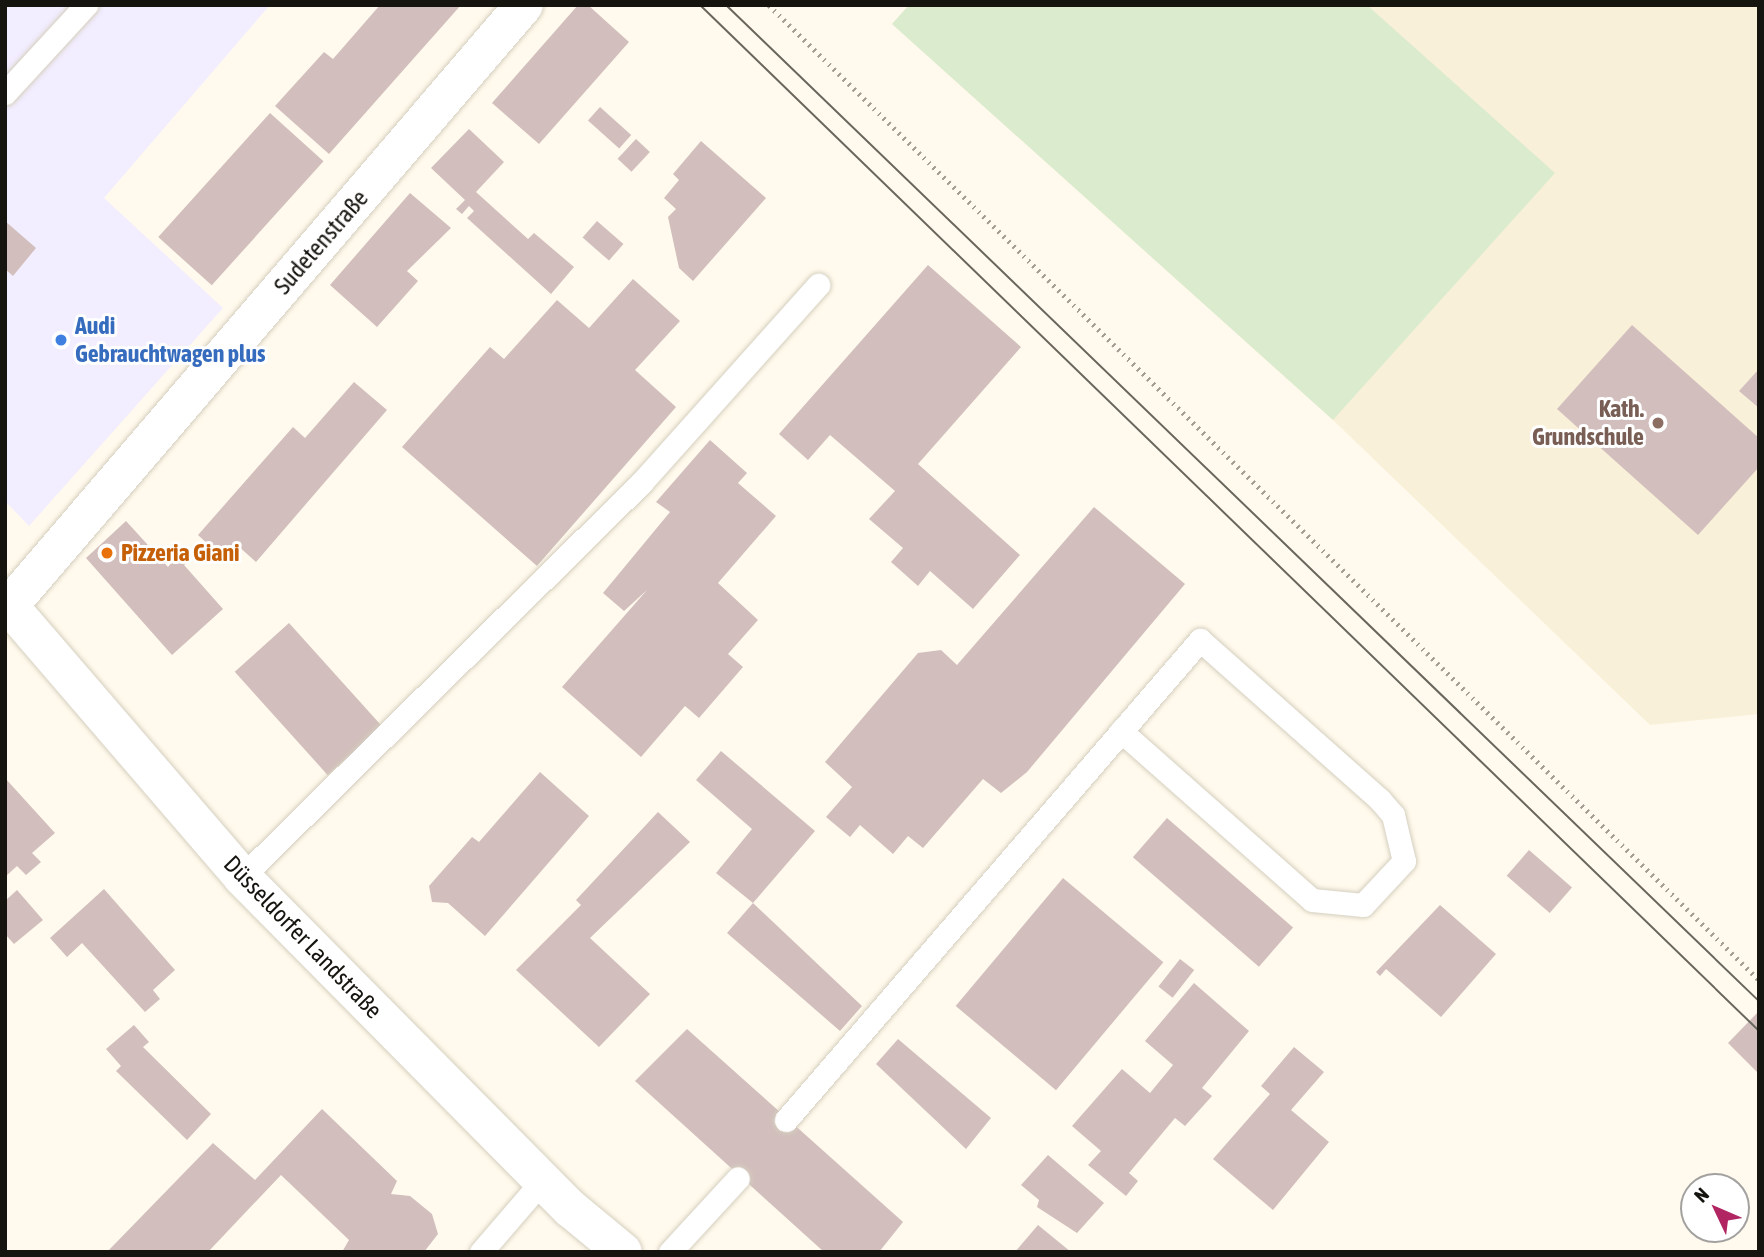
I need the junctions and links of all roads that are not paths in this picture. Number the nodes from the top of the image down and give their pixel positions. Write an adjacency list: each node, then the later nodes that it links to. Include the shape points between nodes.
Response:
1 (86, 5): 3 (lane)
2 (524, 5): 5 (main road, Sudetenstraße)
3 (5, 93)
4 (818, 285): 7 (lane, via 641,483)
5 (7, 604): 7 (main road, Düsseldorfer Landstraße)
6 (1121, 731): 6 (lane, via 1312,900 1363,905 1404,861 1393,815 1380,800 1200,640); 8 (lane)
7 (242, 877): 10 (main road, Düsseldorfer Landstraße)
8 (786, 1121)
9 (738, 1178): 13 (lane)
10 (542, 1180): 11 (lane); 12 (main road, Düsseldorfer Landstraße)
11 (481, 1252)
12 (623, 1252)
13 (670, 1252)

